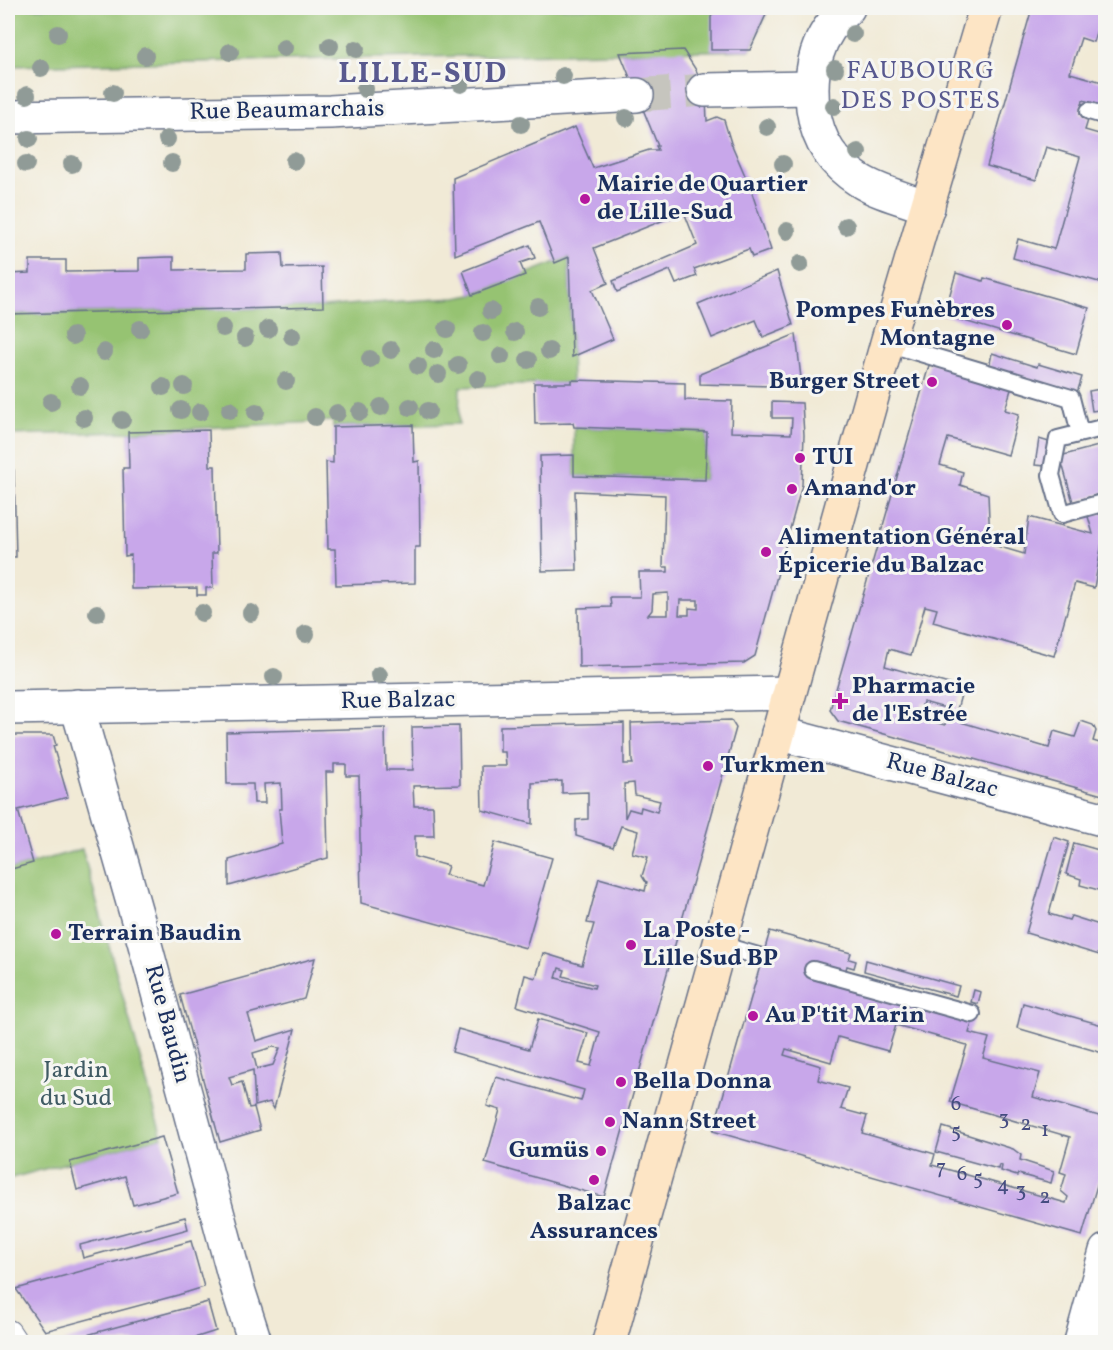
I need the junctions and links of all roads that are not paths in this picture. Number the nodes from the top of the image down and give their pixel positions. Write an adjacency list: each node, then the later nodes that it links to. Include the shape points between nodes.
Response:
1 (848, 8): 3 (street, via 829,28 820,45)
2 (986, 8): 9 (main road)
3 (811, 88): 4 (street); 9 (street, via 819,134 828,151 859,180)
4 (704, 90)
5 (637, 95): 8 (street, Rue Beaumarchais, via 330,112)
6 (1089, 111): 7 (lane)
7 (1106, 116)
8 (8, 117)
9 (928, 207): 10 (main road)
10 (888, 343): 12 (lane, via 1071,398); 14 (main road)
11 (1106, 427): 12 (lane)
12 (1080, 433): 13 (lane, via 1058,439 1051,475 1062,514)
13 (1106, 502)
14 (789, 693): 15 (street, Rue Balzac); 17 (main road)
15 (77, 706): 16 (street, Rue Balzac); 26 (street, Rue Baudin)
16 (8, 708)
17 (778, 733): 18 (street, Rue Balzac); 19 (main road)
18 (1106, 820)
19 (720, 945): 20 (lane); 27 (main road)
20 (762, 957)
21 (813, 970): 22 (lane)
22 (972, 1014)
23 (1106, 1251): 28 (street)
24 (8, 1333): 25 (street)
25 (14, 1342)
26 (255, 1342)
27 (609, 1342)
28 (1081, 1342)

